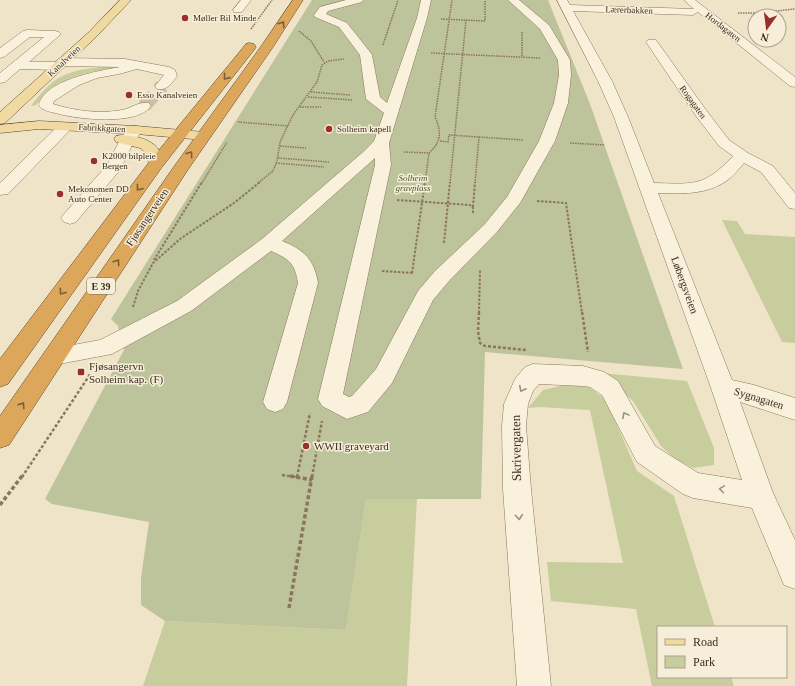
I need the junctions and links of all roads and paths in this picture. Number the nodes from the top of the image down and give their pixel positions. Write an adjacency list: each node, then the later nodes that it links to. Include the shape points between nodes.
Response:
1 (126, 0): 28 (main road, Kanalveien)
2 (246, 0): 13 (street)
3 (298, 0): 52 (highway, Fjøsangerveien / E 39, one-way to 3)
4 (358, 0): 25 (street, via 324,9 319,14 343,24)
5 (398, 0): 25 (path, via 380,53)
6 (426, 0): 21 (street)
7 (452, 0): 16 (path)
8 (485, 0): 17 (path, via 485,21)
9 (513, 0): 26 (street, via 545,27)
10 (689, 0): 14 (street, Hordagaten)
11 (564, 4): 14 (street, Lærerbakken); 70 (street, Løbergsveien, via 622,117)
12 (795, 9): 14 (path, via 752,13)
13 (238, 10)
14 (698, 12): 32 (street, Hordagaten)
15 (438, 19): 16 (path)
16 (449, 20): 17 (path); 23 (path)
17 (466, 20): 24 (path)
18 (296, 29): 27 (path, via 308,35)
19 (255, 40): 49 (highway, Fjøsangerveien / E 39, one-way to 49)
20 (652, 42): 64 (street, Rogagaten, via 724,143)
21 (410, 53): 23 (path); 41 (street)
22 (0, 54): 29 (street, via 27,33 55,34)
23 (444, 54): 24 (path); 55 (path, via 435,117 440,126)
24 (462, 54): 26 (path); 51 (path)
25 (366, 56): 27 (path); 41 (street, via 373,98)
26 (564, 60): 72 (street, via 566,75 561,103 547,142)
27 (324, 62): 34 (path)
28 (60, 64): 29 (street); 30 (street); 43 (main road, Kanalveien)
29 (18, 65): 31 (street)
30 (135, 65): 33 (street, via 170,73 171,76); 38 (street, via 92,75 70,84 47,100 46,106 70,114 105,115 139,110)
31 (0, 79)
32 (795, 84)
33 (162, 86)
34 (311, 92): 35 (path); 36 (path)
35 (345, 94)
36 (307, 97): 37 (path); 39 (path)
37 (328, 98)
38 (144, 106)
39 (299, 107): 40 (path); 46 (path)
40 (321, 107)
41 (392, 113): 57 (street)
42 (243, 116): 45 (path)
43 (0, 120)
44 (234, 122): 45 (path)
45 (239, 122): 46 (path)
46 (288, 126): 60 (path)
47 (0, 130): 48 (main road, Fabrikkgaten, via 21,135)
48 (61, 131): 50 (main road, Fabrikkgaten); 71 (street)
49 (180, 134): 50 (main road, Fabrikkgaten); 52 (main road, Fabrikkgaten); 68 (highway, Fjøsangerveien / E 39)
50 (132, 135): 68 (main road, Fabrikkgaten, via 148,145 156,155); 78 (street, via 114,168)
51 (454, 135): 53 (path); 55 (path, via 449,135 448,142); 75 (path)
52 (204, 136): 87 (highway, Fjøsangerveien / E 39, one-way to 52)
53 (479, 137): 54 (path); 77 (path)
54 (528, 140)
55 (440, 141): 63 (path)
56 (227, 142): 82 (path)
57 (381, 143): 80 (street); 91 (street, via 383,166)
58 (566, 143): 59 (path)
59 (605, 145)
60 (280, 146): 61 (path); 65 (path)
61 (306, 148)
62 (404, 152): 63 (path)
63 (429, 153): 74 (path)
64 (742, 156): 70 (street, via 711,184); 76 (street, Rogagaten, via 767,169)
65 (278, 158): 66 (path); 67 (path)
66 (309, 160)
67 (276, 163): 69 (path); 82 (path, via 273,171 254,187 180,239)
68 (156, 164): 88 (highway, Fjøsangerveien / E 39, one-way to 88)
69 (321, 166)
70 (649, 188): 90 (street, Løbergsveien)
71 (0, 190)
72 (514, 199): 79 (street); 89 (path, via 566,203 588,356)
73 (394, 200): 74 (path)
74 (423, 202): 75 (path); 84 (path, via 412,273)
75 (449, 203): 77 (path); 83 (path, via 442,259)
76 (795, 204)
77 (473, 208): 79 (path, via 474,226)
78 (70, 218)
79 (490, 229): 81 (street)
80 (269, 243): 87 (street, via 184,306 104,348); 92 (street, via 301,259 307,271 308,283)
81 (476, 244): 83 (street); 86 (path, via 481,257 478,332 480,343 485,346)
82 (153, 263): 85 (path)
83 (452, 266): 91 (street, via 425,296 384,376 360,405 347,408)
84 (386, 271)
85 (138, 291)
86 (529, 350)
87 (54, 356): 95 (highway, Fjøsangerveien / E 39, one-way to 87)
88 (0, 377)
89 (596, 379): 99 (street, Skrivergaten, one-way to 89, via 693,485 646,454 610,388); 102 (street, Skrivergaten, one-way to 102, via 534,374 523,386 516,404 514,426 517,489)
90 (723, 388): 93 (street, Sygnagaten); 99 (street, Løbergsveien)
91 (330, 399): 98 (path, via 322,419)
92 (275, 402)
93 (795, 409)
94 (310, 413): 97 (path)
95 (0, 437)
96 (282, 475): 97 (path)
97 (297, 478): 98 (path)
98 (312, 480): 101 (path)
99 (761, 496): 100 (street, Løbergsveien)
100 (795, 574)
101 (289, 608)
102 (534, 686)

